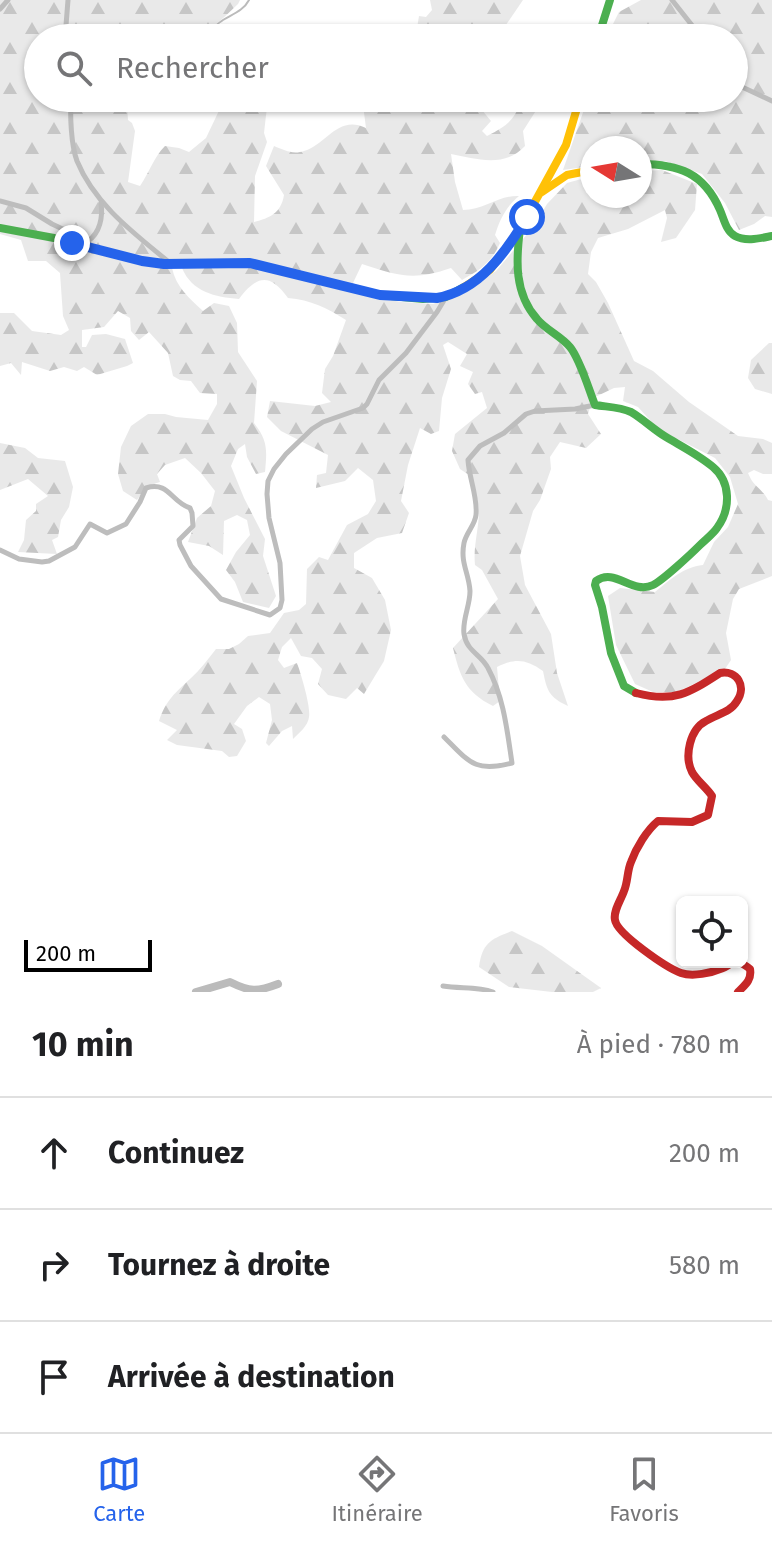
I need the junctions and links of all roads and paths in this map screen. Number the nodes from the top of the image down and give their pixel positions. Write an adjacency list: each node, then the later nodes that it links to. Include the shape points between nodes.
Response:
1 (8, 0): 5 (street)
2 (68, 0): 6 (street)
3 (610, 0): 7 (street)
4 (672, 0): 8 (street)
5 (0, 9)
6 (66, 24)
7 (602, 24)
8 (691, 24)
9 (748, 90): 10 (street)
10 (772, 101)
11 (72, 112): 17 (street, via 76,159)
12 (576, 112): 15 (street, via 566,145)
13 (652, 165): 20 (street, via 703,181 737,237)
14 (580, 172): 15 (street)
15 (540, 193): 19 (street)
16 (0, 201): 21 (street, via 26,208)
17 (100, 201): 21 (street, via 99,229); 22 (street)
18 (0, 228): 21 (street)
19 (520, 229): 23 (street, via 490,270); 24 (street, via 517,270 529,308 572,349)
20 (772, 236)
21 (89, 244): 22 (street)
22 (171, 264): 23 (street, via 250,263 380,295)
23 (446, 297): 25 (street, via 406,353 379,380 367,404 312,429 274,469 267,494 282,600 270,615 224,601 196,572 179,540 193,526 190,508 156,485 146,488 123,527 107,533 90,524 75,547 53,560 19,559)
24 (595, 405): 26 (street, via 532,411 468,460 476,514 462,557 470,588 464,633 471,652 485,663 505,711 512,763 476,766); 29 (street, via 633,413 715,468 727,487 728,506 721,522 654,585 636,587 603,576 595,585 624,686 665,698 688,693 726,671 741,683 742,694 732,707 699,724 693,736 689,768 712,796 708,815 652,826 631,862 614,919 637,946 681,973 700,974 737,962 747,966 750,978)
25 (0, 550)
26 (444, 737)
27 (443, 986): 28 (street)
28 (493, 992)
29 (738, 992)

